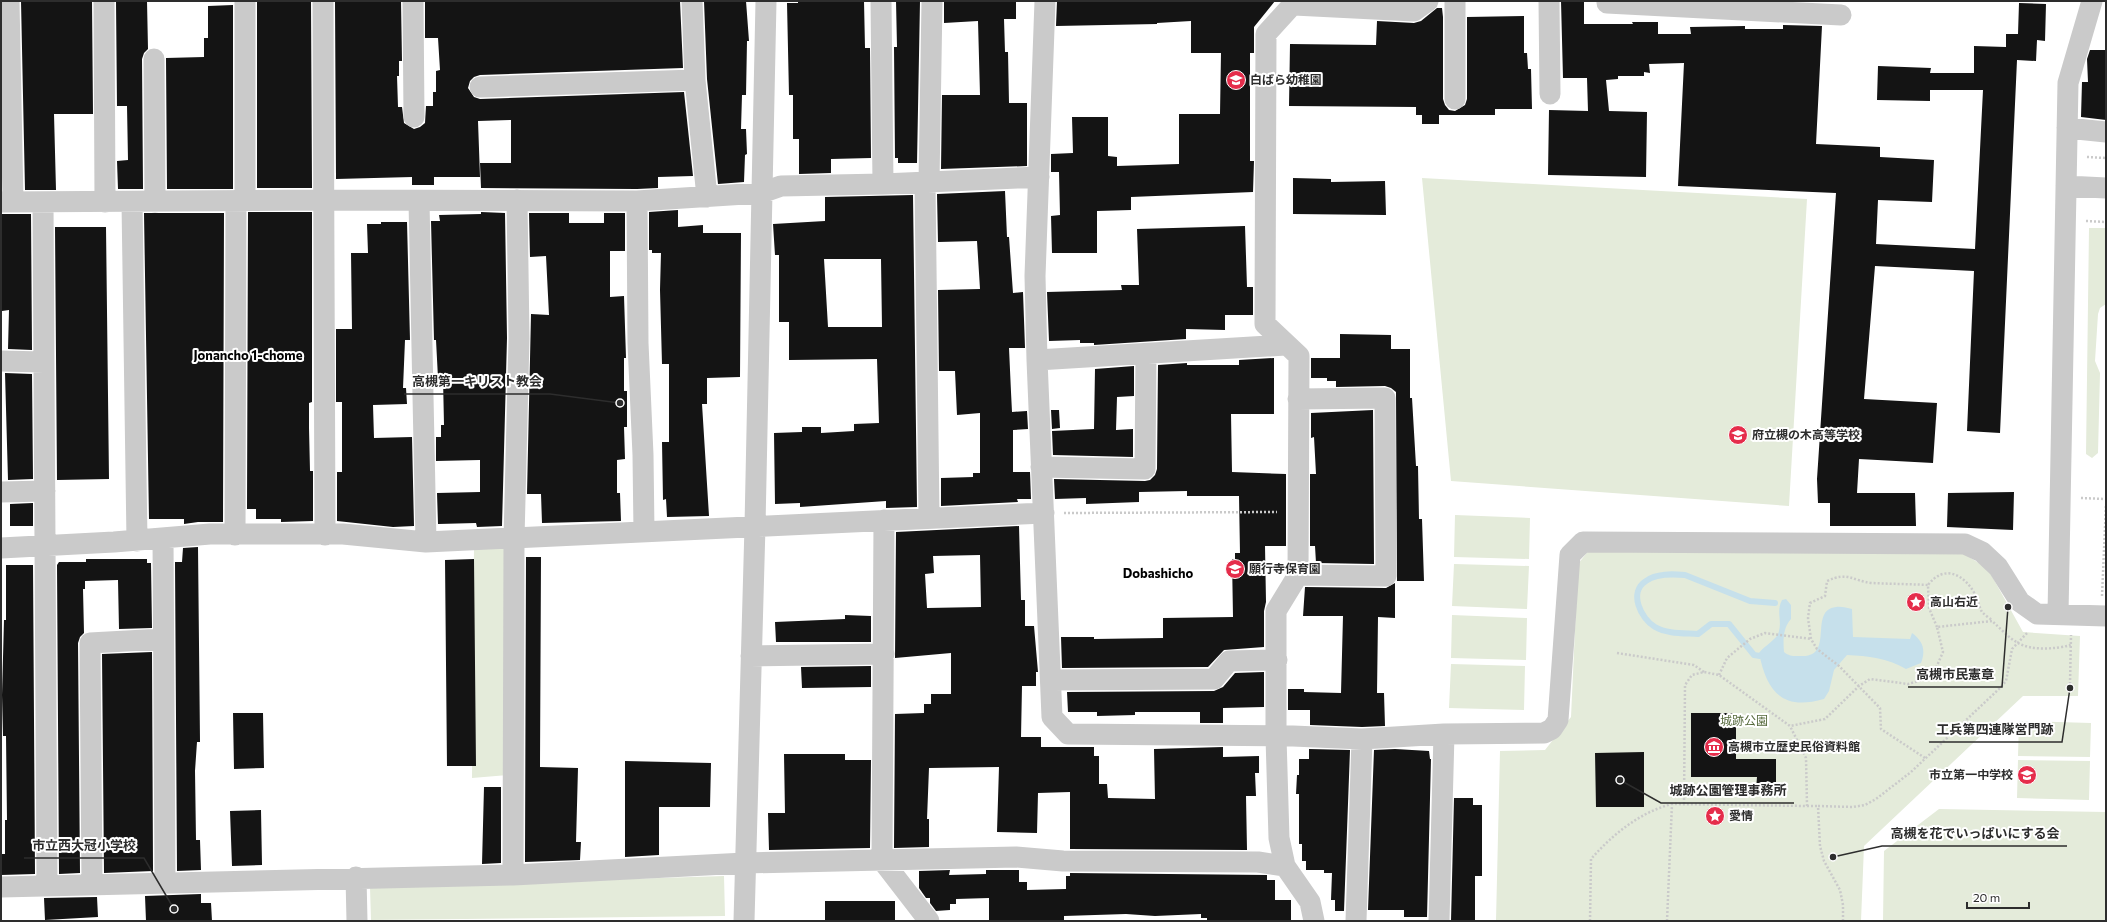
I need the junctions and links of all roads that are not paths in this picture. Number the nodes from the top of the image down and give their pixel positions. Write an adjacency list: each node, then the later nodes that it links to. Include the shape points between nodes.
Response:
1 (9, 1): 38 (street)
2 (104, 1): 40 (street)
3 (245, 1): 36 (street)
4 (323, 1): 33 (street)
5 (413, 1): 23 (street)
6 (692, 1): 19 (street)
7 (766, 1): 31 (street)
8 (881, 1): 28 (street)
9 (932, 1): 27 (street)
10 (1045, 1): 26 (street)
11 (1428, 1): 15 (street, via 1414,11)
12 (1455, 1): 22 (street)
13 (1549, 1): 21 (street)
14 (1607, 1): 17 (street)
15 (1295, 3): 43 (street, via 1266,34 1265,324)
16 (2096, 5): 24 (street, via 2068,83)
17 (1841, 15)
18 (154, 59): 42 (street)
19 (695, 80): 20 (street); 32 (street)
20 (480, 87)
21 (1550, 94)
22 (1455, 99)
23 (414, 117)
24 (2067, 128): 25 (street); 29 (street)
25 (2106, 132)
26 (1039, 177): 27 (street); 45 (street, via 1035,276)
27 (927, 182): 28 (street); 53 (street)
28 (883, 184): 31 (street, via 781,186)
29 (2066, 186): 30 (street); 67 (street)
30 (2106, 188)
31 (761, 193): 32 (street); 55 (street)
32 (707, 197): 37 (street)
33 (324, 200): 34 (street); 36 (street); 58 (street)
34 (419, 200): 35 (street); 62 (street)
35 (517, 200): 37 (street); 60 (street, via 519,338)
36 (241, 201): 42 (street); 57 (street)
37 (637, 201): 56 (street, via 638,343)
38 (7, 202): 39 (street)
39 (43, 202): 40 (street); 47 (street)
40 (105, 202): 41 (street)
41 (132, 202): 42 (street); 61 (street)
42 (155, 202)
43 (1286, 345): 44 (street); 48 (street, via 1299,356)
44 (1146, 354): 45 (street); 49 (street, via 1145,469)
45 (1037, 360): 49 (street)
46 (1, 361): 47 (street)
47 (44, 362): 50 (street)
48 (1298, 399): 65 (street); 65 (street, via 1385,398 1386,576)
49 (1041, 467): 52 (street)
50 (45, 491): 51 (street); 63 (street)
51 (1, 492)
52 (1044, 513): 53 (street); 72 (street)
53 (929, 518): 54 (street)
54 (884, 520): 55 (street); 69 (street)
55 (755, 526): 56 (street); 70 (street)
56 (644, 532): 60 (street)
57 (235, 535): 58 (street); 59 (street, via 210,534)
58 (324, 535): 62 (street, via 343,534)
59 (163, 538): 61 (street); 68 (street)
60 (514, 538): 62 (street); 79 (street)
61 (137, 541): 63 (street)
62 (426, 542)
63 (46, 545): 64 (street); 83 (street)
64 (1, 548)
65 (1298, 575): 71 (street, via 1276,611)
66 (2104, 606): 67 (street)
67 (2058, 614): 73 (street, via 2037,614 2020,602 1998,567 1982,552 1965,544 1583,542 1570,555 1558,720 1552,729 1544,733)
68 (163, 639): 81 (street); 82 (street, via 90,643)
69 (884, 654): 70 (street); 76 (street)
70 (751, 656): 77 (street)
71 (1277, 660): 72 (street, via 1228,661 1214,679); 74 (street)
72 (1051, 680): 74 (street, via 1052,717 1068,734)
73 (1444, 734): 75 (street); 90 (street)
74 (1276, 737): 75 (street); 78 (street, via 1280,838)
75 (1362, 739): 89 (street)
76 (882, 860): 77 (street); 78 (street, via 1016,857 1063,861 1258,862); 87 (street)
77 (745, 863): 79 (street); 86 (street)
78 (1286, 866): 88 (street, via 1310,902)
79 (513, 875): 80 (street)
80 (356, 877): 81 (street); 85 (street)
81 (165, 883): 82 (street)
82 (92, 885): 83 (street)
83 (47, 886): 84 (street)
84 (1, 887)
85 (357, 921)
86 (744, 921)
87 (929, 921)
88 (1314, 921)
89 (1356, 921)
90 (1439, 921)

